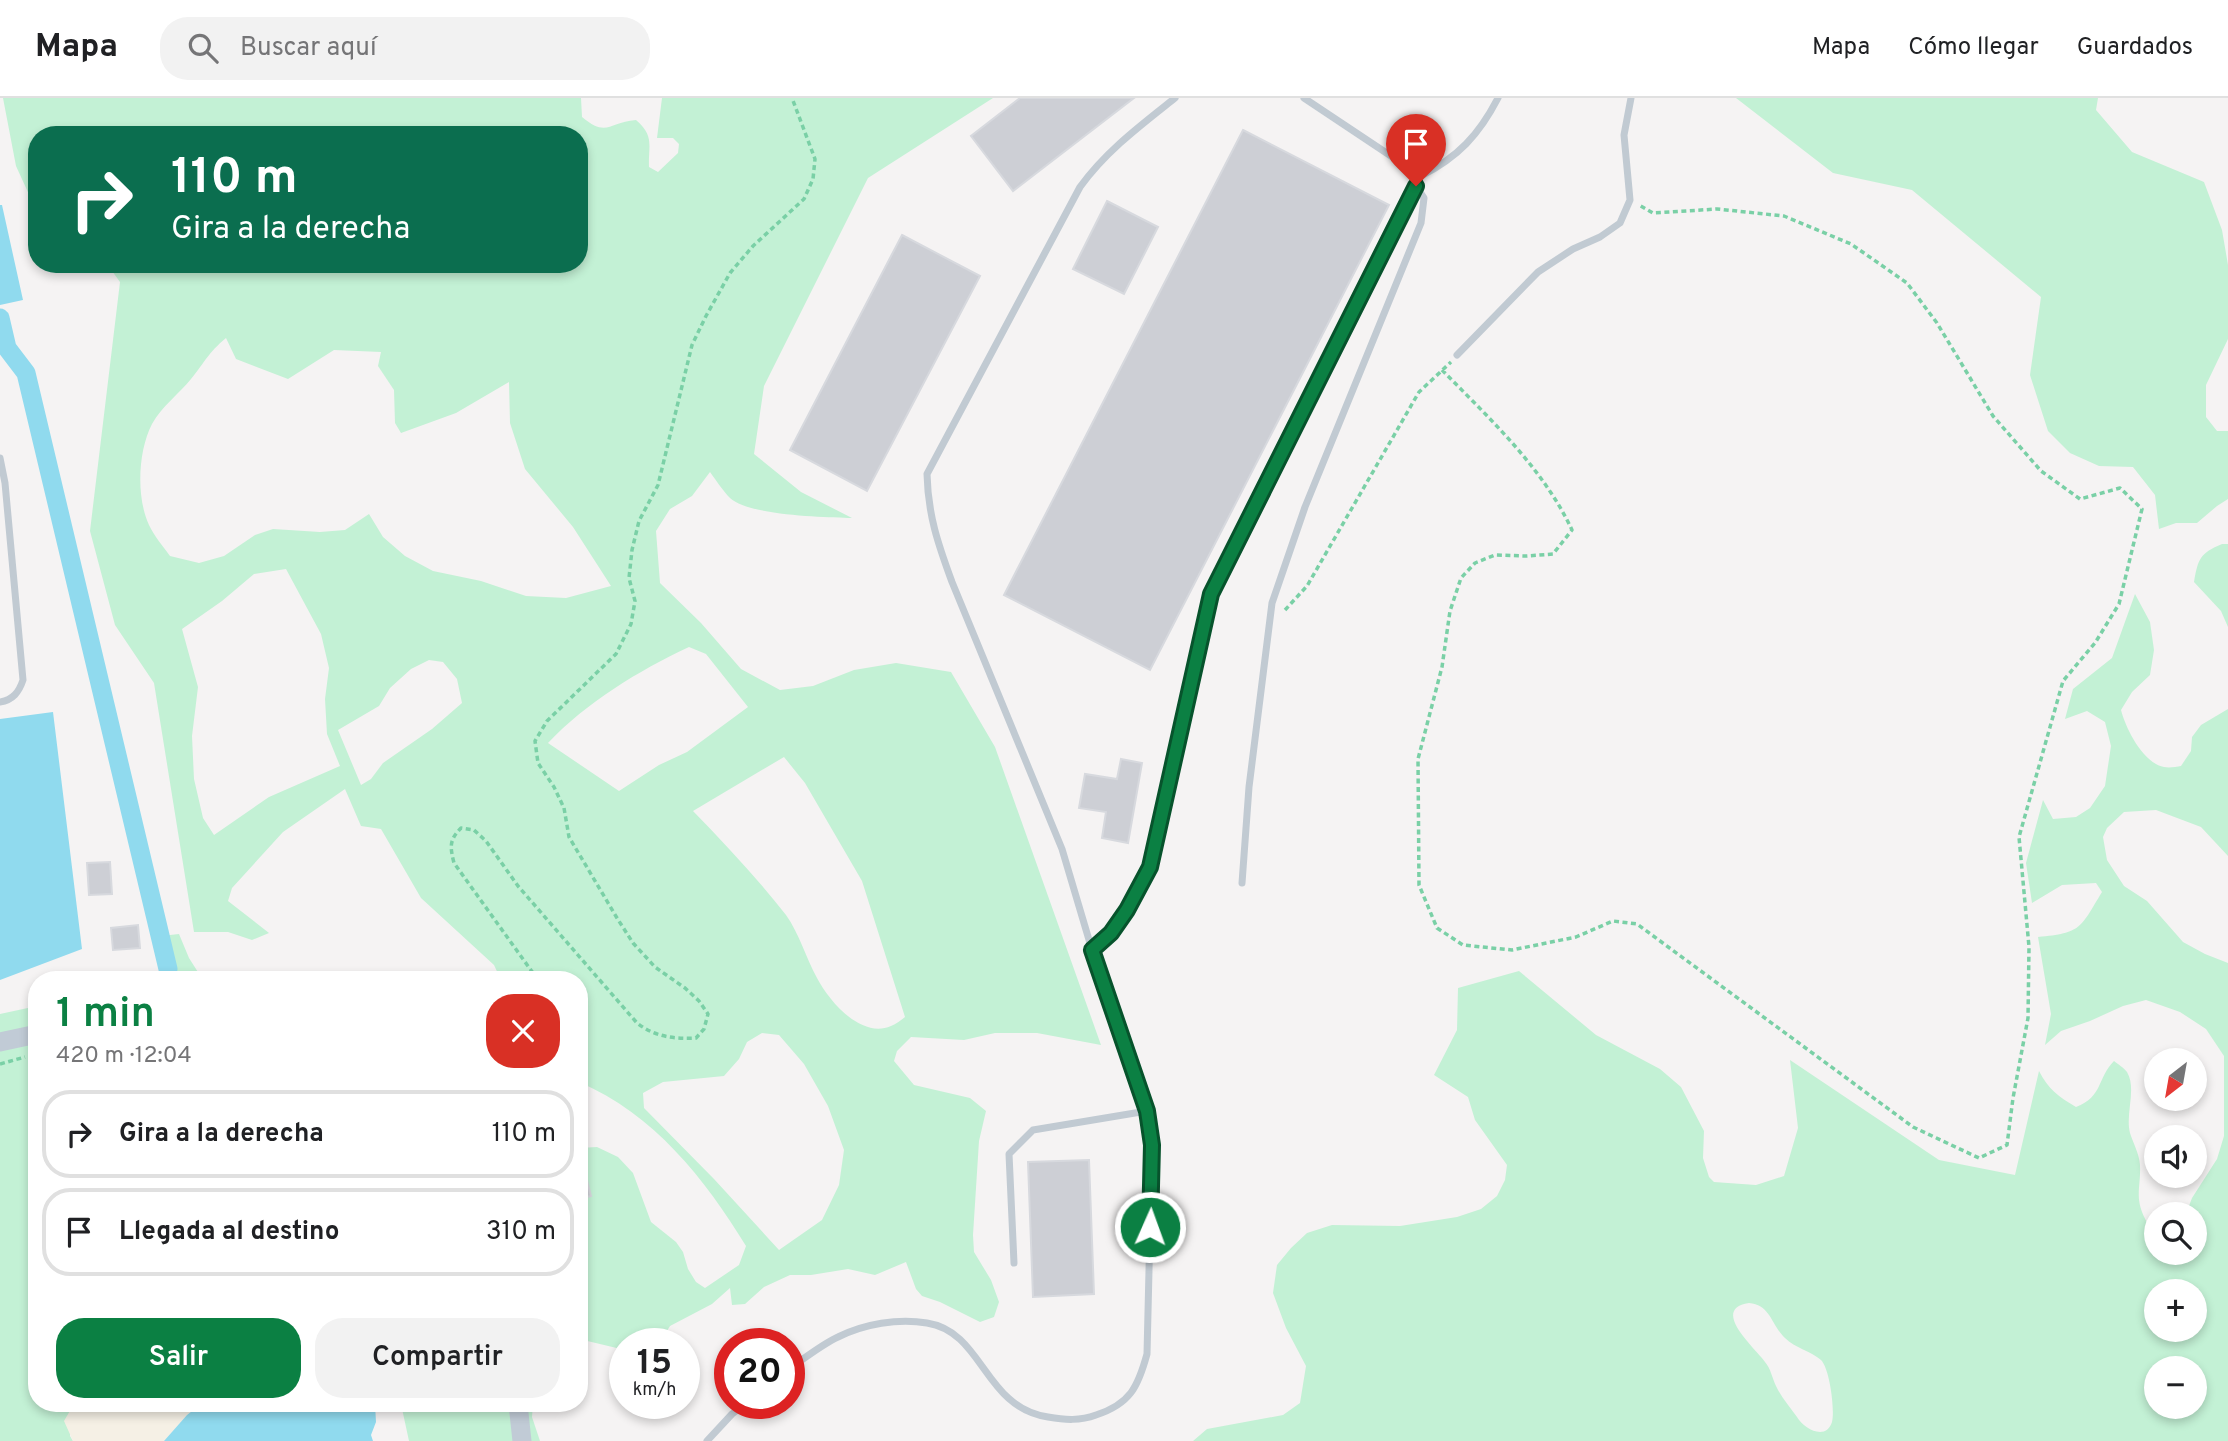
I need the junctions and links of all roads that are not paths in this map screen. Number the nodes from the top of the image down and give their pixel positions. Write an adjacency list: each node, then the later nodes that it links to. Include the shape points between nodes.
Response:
1 (1175, 98): 11 (lane, via 1123,140 1080,187 928,474 936,538 1062,849)
2 (1304, 98): 5 (lane)
3 (1498, 98): 5 (lane, via 1468,145)
4 (1631, 98): 7 (lane, via 1624,135 1630,200 1620,223 1538,272)
5 (1421, 176): 6 (lane)
6 (1416, 186): 10 (lane, via 1424,198 1421,223 1305,506 1272,603); 11 (lane, via 1211,594 1150,867 1111,933)
7 (1455, 358)
8 (0, 457): 9 (lane, via 23,680 19,692)
9 (0, 702)
10 (1242, 883)
11 (1092, 950): 14 (lane)
12 (28, 1036): 13 (street)
13 (0, 1042)
14 (1147, 1111): 15 (lane, via 1033,1130 1009,1154); 16 (lane, via 1152,1145 1147,1354 1129,1396 1110,1410 1085,1419 1035,1415 997,1389 974,1353 954,1335 929,1323 872,1325 838,1336)
15 (1014, 1263)
16 (805, 1358)
17 (519, 1412): 19 (street)
18 (727, 1419): 20 (lane)
19 (522, 1441)
20 (708, 1441)

